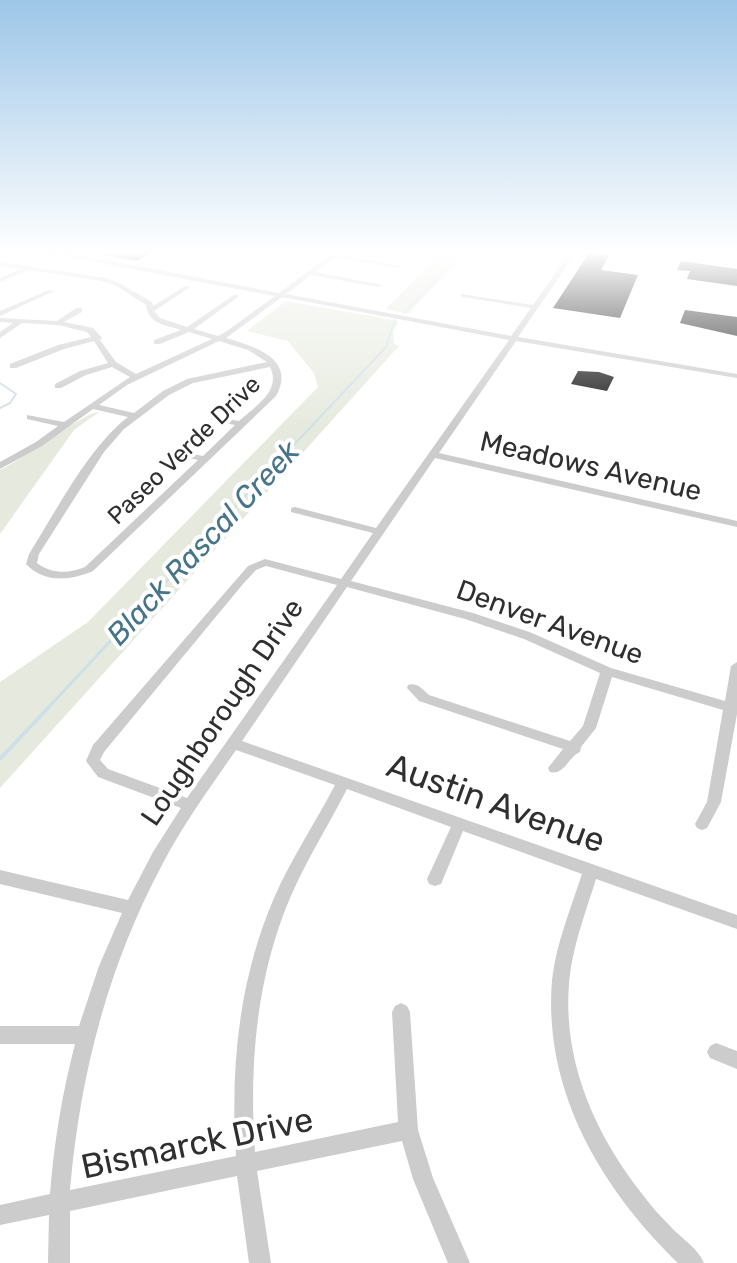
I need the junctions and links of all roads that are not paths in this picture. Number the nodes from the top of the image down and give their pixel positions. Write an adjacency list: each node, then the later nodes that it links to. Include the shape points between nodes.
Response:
1 (79, 310): 9 (street)
2 (151, 310): 10 (street, Paseo Verde Drive, via 157,320)
3 (216, 310): 10 (street)
4 (261, 310): 14 (street)
5 (368, 310): 12 (street)
6 (533, 310): 12 (street, Loughborough Drive)
7 (0, 317): 8 (street)
8 (20, 321): 9 (street); 11 (street)
9 (58, 323): 13 (street, via 82,327)
10 (187, 330): 14 (street, Paseo Verde Drive); 15 (street)
11 (0, 336)
12 (514, 336): 16 (street); 16 (street); 30 (street, Loughborough Drive)
13 (98, 338): 17 (street); 19 (street)
14 (220, 339): 18 (street, Paseo Verde Drive, via 262,354); 21 (street)
15 (157, 342)
16 (658, 361): 20 (street); 20 (street)
17 (113, 364): 21 (street); 22 (street)
18 (271, 364): 24 (street, via 190,381); 27 (street, Paseo Verde Drive, via 280,383)
19 (13, 366)
20 (737, 373)
21 (135, 377): 23 (street)
22 (58, 386)
23 (92, 406): 24 (street); 28 (street)
24 (135, 416): 31 (street, Paseo Verde Drive, via 100,450 34,554 31,564 39,570 62,576 91,567)
25 (30, 417): 28 (street)
26 (214, 418): 27 (street)
27 (241, 424): 31 (street, Paseo Verde Drive)
28 (65, 425): 32 (street)
29 (175, 452): 31 (street)
30 (434, 455): 34 (street, Meadows Avenue); 35 (street, Loughborough Drive)
31 (204, 459)
32 (0, 466)
33 (295, 510): 35 (street)
34 (737, 524)
35 (380, 532): 36 (street, Loughborough Drive)
36 (345, 582): 38 (street, Denver Avenue, via 483,620); 41 (street, Loughborough Drive); 45 (street, Denver Avenue, via 265,562 252,568 98,749 93,761 103,773)
37 (737, 666): 40 (street)
38 (607, 671): 40 (street, Denver Avenue); 42 (street, via 589,728)
39 (413, 688): 42 (street, via 424,698)
40 (733, 708): 47 (street, via 714,802)
41 (233, 743): 44 (street, Austin Avenue); 45 (street, Loughborough Drive)
42 (575, 748): 43 (street)
43 (555, 768)
44 (344, 781): 46 (street, Austin Avenue); 59 (street, via 280,903 266,946 245,1045)
45 (190, 805): 51 (street, Loughborough Drive)
46 (460, 822): 48 (street, Austin Avenue); 50 (street)
47 (702, 824)
48 (591, 869): 52 (street, Austin Avenue); 65 (street, via 561,979 560,1031 571,1085 612,1175)
49 (0, 877): 51 (street)
50 (435, 879)
51 (131, 908): 55 (street, Loughborough Drive)
52 (737, 922)
53 (401, 1012): 58 (street)
54 (0, 1035): 55 (street)
55 (85, 1035): 60 (street, Loughborough Drive, via 68,1119)
56 (716, 1052): 57 (street)
57 (737, 1060)
58 (408, 1130): 59 (street, Bismarck Drive); 64 (street)
59 (244, 1164): 60 (street, Bismarck Drive); 63 (street)
60 (60, 1205): 61 (street, Bismarck Drive); 62 (street, Loughborough Drive)
61 (0, 1215)
62 (59, 1263)
63 (260, 1263)
64 (459, 1263)
65 (693, 1263)

